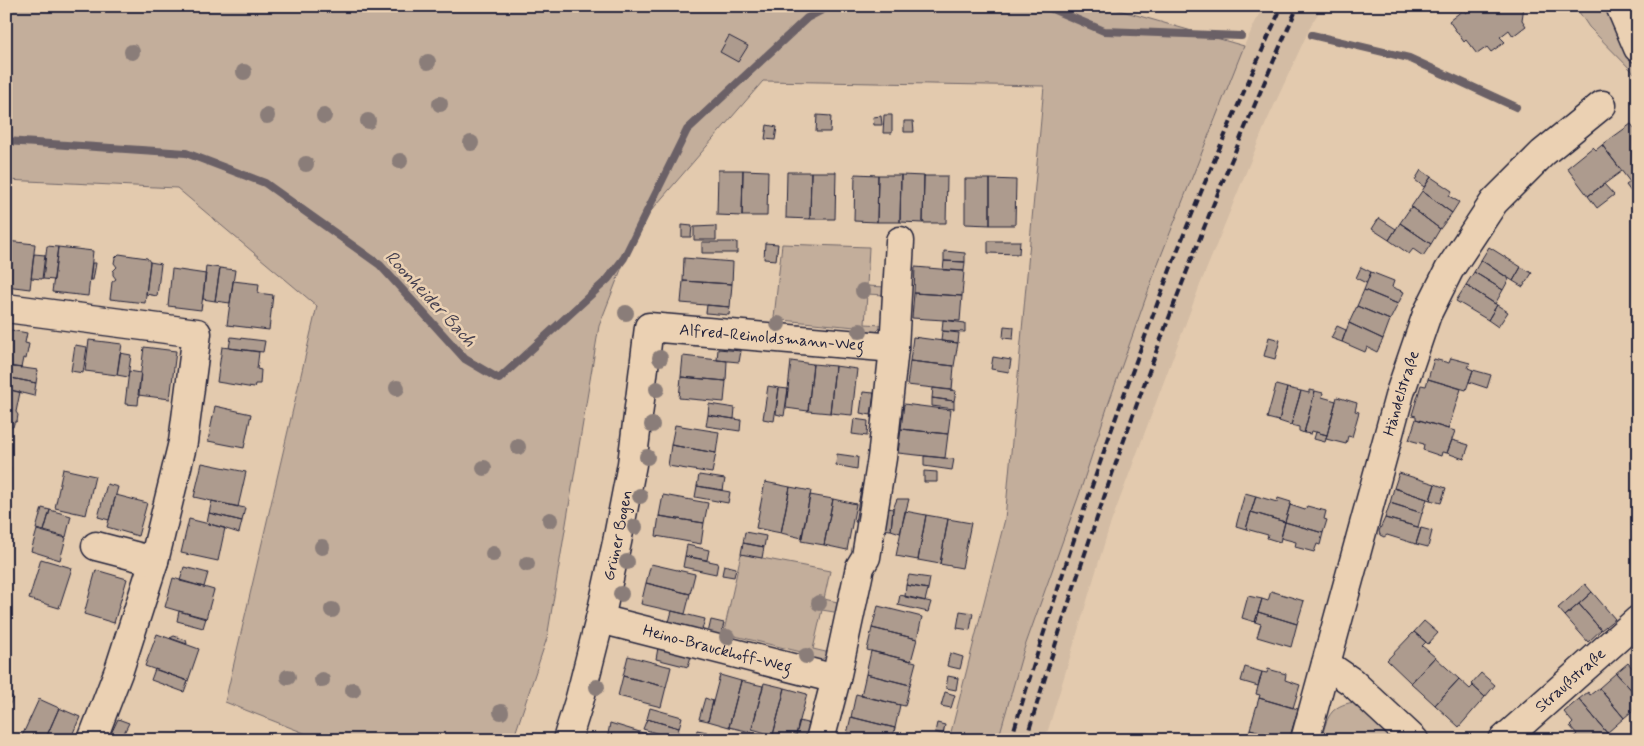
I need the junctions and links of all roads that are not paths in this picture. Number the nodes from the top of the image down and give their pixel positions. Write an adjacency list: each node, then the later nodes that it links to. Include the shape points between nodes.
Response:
1 (1620, 6): 2 (street)
2 (1638, 48)
3 (1602, 105): 12 (street, Händelstraße, via 1543,153 1494,202 1449,270 1427,314 1400,393)
4 (900, 241): 7 (street)
5 (6, 308): 9 (street, via 198,333 183,442)
6 (649, 327): 7 (street, Alfred-Reinoldsmann-Weg); 10 (street, Grüner Bogen, via 632,464)
7 (894, 348): 13 (street, via 882,458 866,557 860,567)
8 (96, 546): 9 (street)
9 (154, 561): 14 (street, via 119,670)
10 (600, 619): 13 (street, Heino-Brauckhoff-Weg); 15 (street, Grüner Bogen)
11 (1638, 620): 19 (street, Straußstraße)
12 (1326, 664): 17 (street, Händelstraße); 18 (street, via 1352,682)
13 (836, 679): 16 (street)
14 (92, 740)
15 (567, 740)
16 (820, 740)
17 (1305, 740)
18 (1414, 740)
19 (1503, 740)

